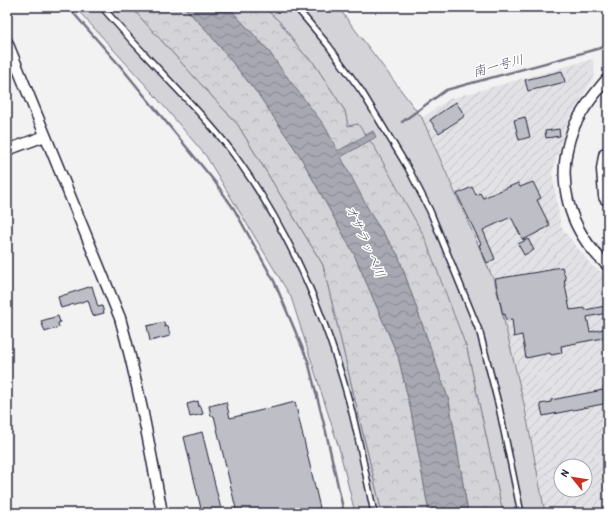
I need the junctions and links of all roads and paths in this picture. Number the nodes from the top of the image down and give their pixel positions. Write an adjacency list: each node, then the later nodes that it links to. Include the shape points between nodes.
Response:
1 (102, 7): 11 (lane, via 228,148 244,168 277,222 307,282 329,337 349,401)
2 (296, 7): 12 (lane, via 362,92 408,168 430,211 480,333 499,407)
3 (7, 42): 5 (street)
4 (608, 78): 9 (street, via 593,96 574,128 567,151 565,178 568,201 575,222 588,244)
5 (45, 136): 6 (street); 10 (street, via 120,318 129,350)
6 (7, 150)
7 (608, 156): 8 (highway)
8 (608, 196)
9 (608, 266)
10 (162, 513)
11 (374, 513)
12 (521, 513)

